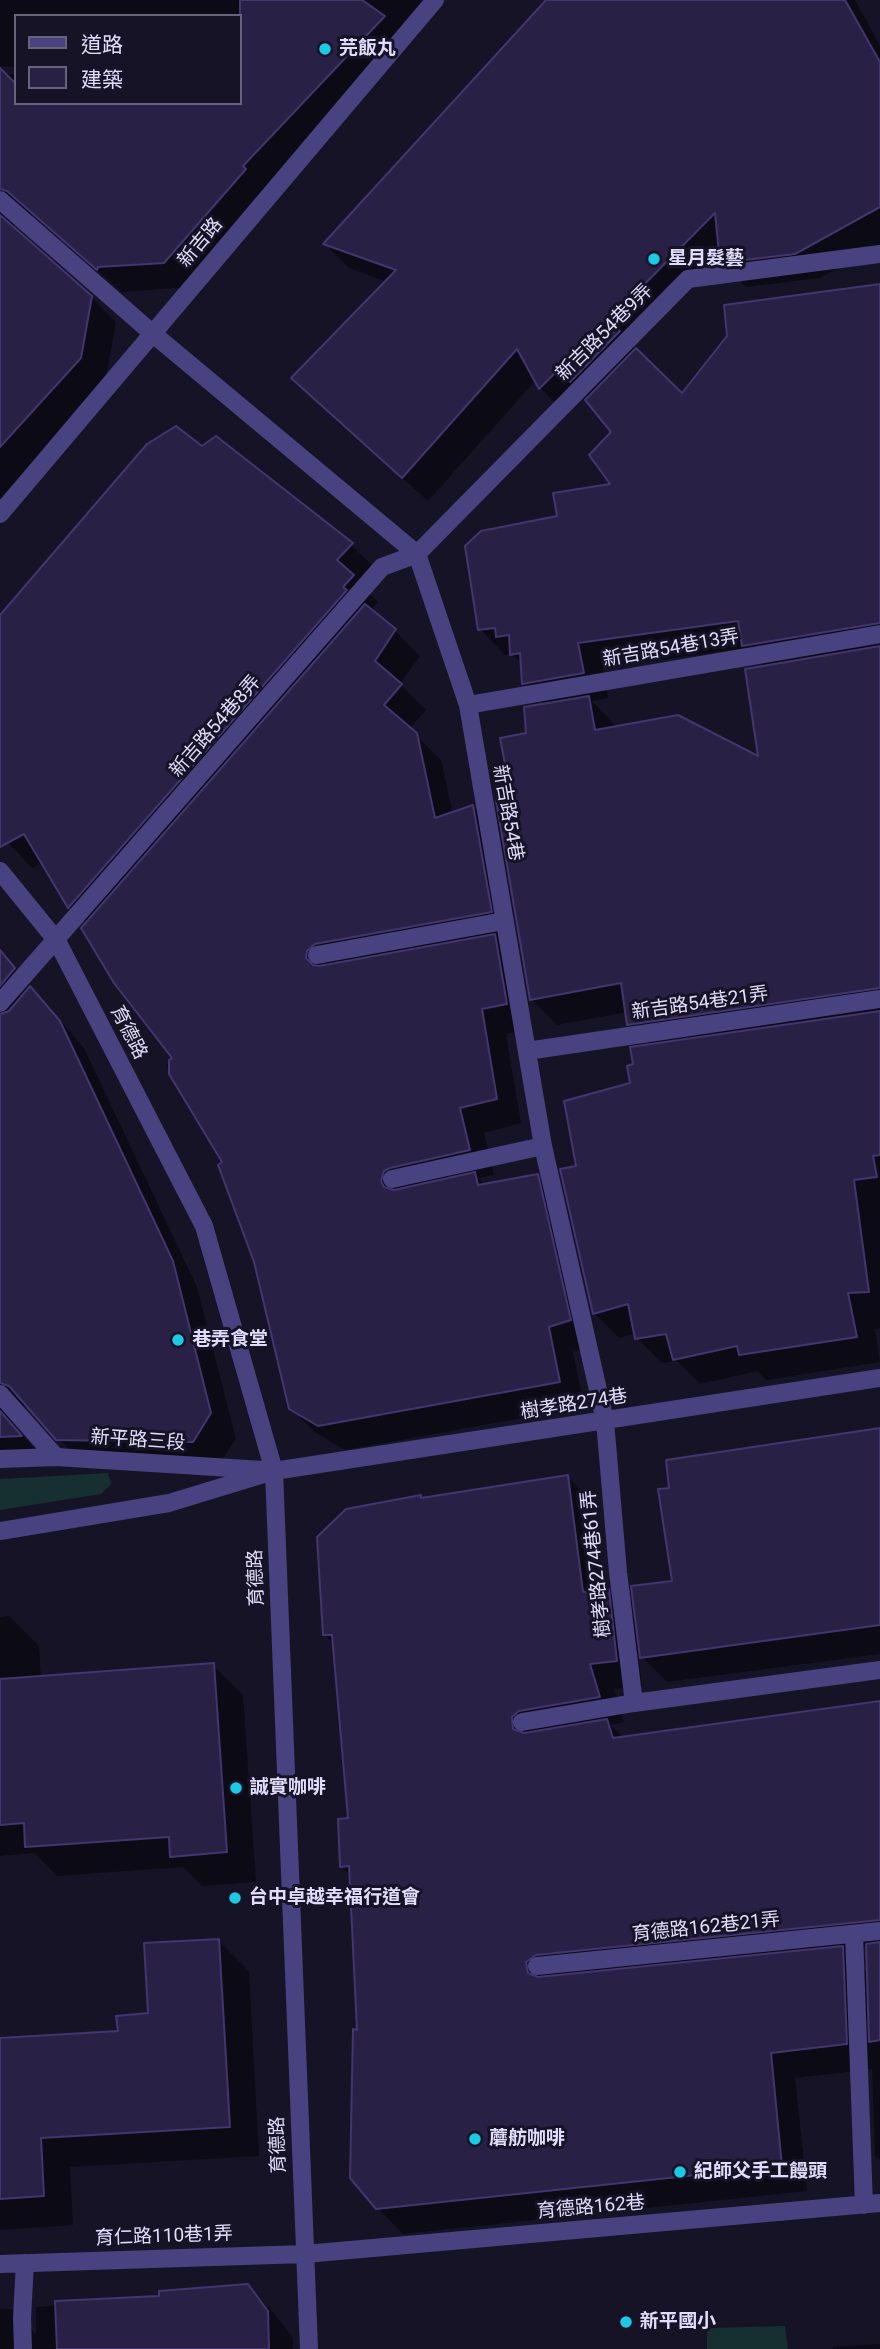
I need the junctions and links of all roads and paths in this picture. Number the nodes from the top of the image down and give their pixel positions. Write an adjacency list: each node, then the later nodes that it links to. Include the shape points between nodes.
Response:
1 (435, 0): 4 (street, 新吉路)
2 (0, 200): 4 (street)
3 (880, 254): 6 (street, 新吉路54巷9弄, via 688,279)
4 (152, 333): 5 (street, 新吉路); 6 (street)
5 (0, 514)
6 (416, 554): 8 (street, 新吉路54巷); 11 (street, 新吉路54巷8弄, via 383,567)
7 (880, 634): 8 (street, 新吉路54巷13弄)
8 (468, 705): 10 (street, 新吉路54巷)
9 (0, 871): 11 (street, 育德路)
10 (504, 920): 12 (street); 15 (street, 新吉路54巷)
11 (57, 941): 14 (street, 新吉路54巷8弄); 23 (street, 育德路, via 204,1226)
12 (317, 955)
13 (880, 999): 15 (street, 新吉路54巷21弄)
14 (0, 1003)
15 (527, 1051): 16 (street, 新吉路54巷)
16 (543, 1146): 17 (street); 20 (street, 新吉路54巷)
17 (392, 1179)
18 (880, 1378): 20 (street, 樹孝路274巷)
19 (0, 1394): 21 (street)
20 (604, 1421): 23 (street, 樹孝路274巷); 26 (street, 樹孝路274巷61弄)
21 (56, 1457): 22 (street, 新平路三段); 23 (street, 新平路三段)
22 (0, 1459)
23 (274, 1471): 24 (street, via 169,1503); 32 (street, 育德路)
24 (0, 1531)
25 (880, 1670): 26 (street)
26 (634, 1703): 27 (street)
27 (522, 1722)
28 (880, 1931): 29 (street, 育德路162巷21弄)
29 (854, 1934): 30 (street, 育德路162巷21弄); 31 (street)
30 (537, 1966)
31 (872, 2204): 32 (street, 育德路162巷)
32 (305, 2254): 33 (street, 育仁路110巷1弄); 36 (street, 育德路)
33 (25, 2263): 34 (street, 育仁路110巷1弄); 35 (street, via 22,2318)
34 (0, 2264)
35 (26, 2349)
36 (309, 2349)

